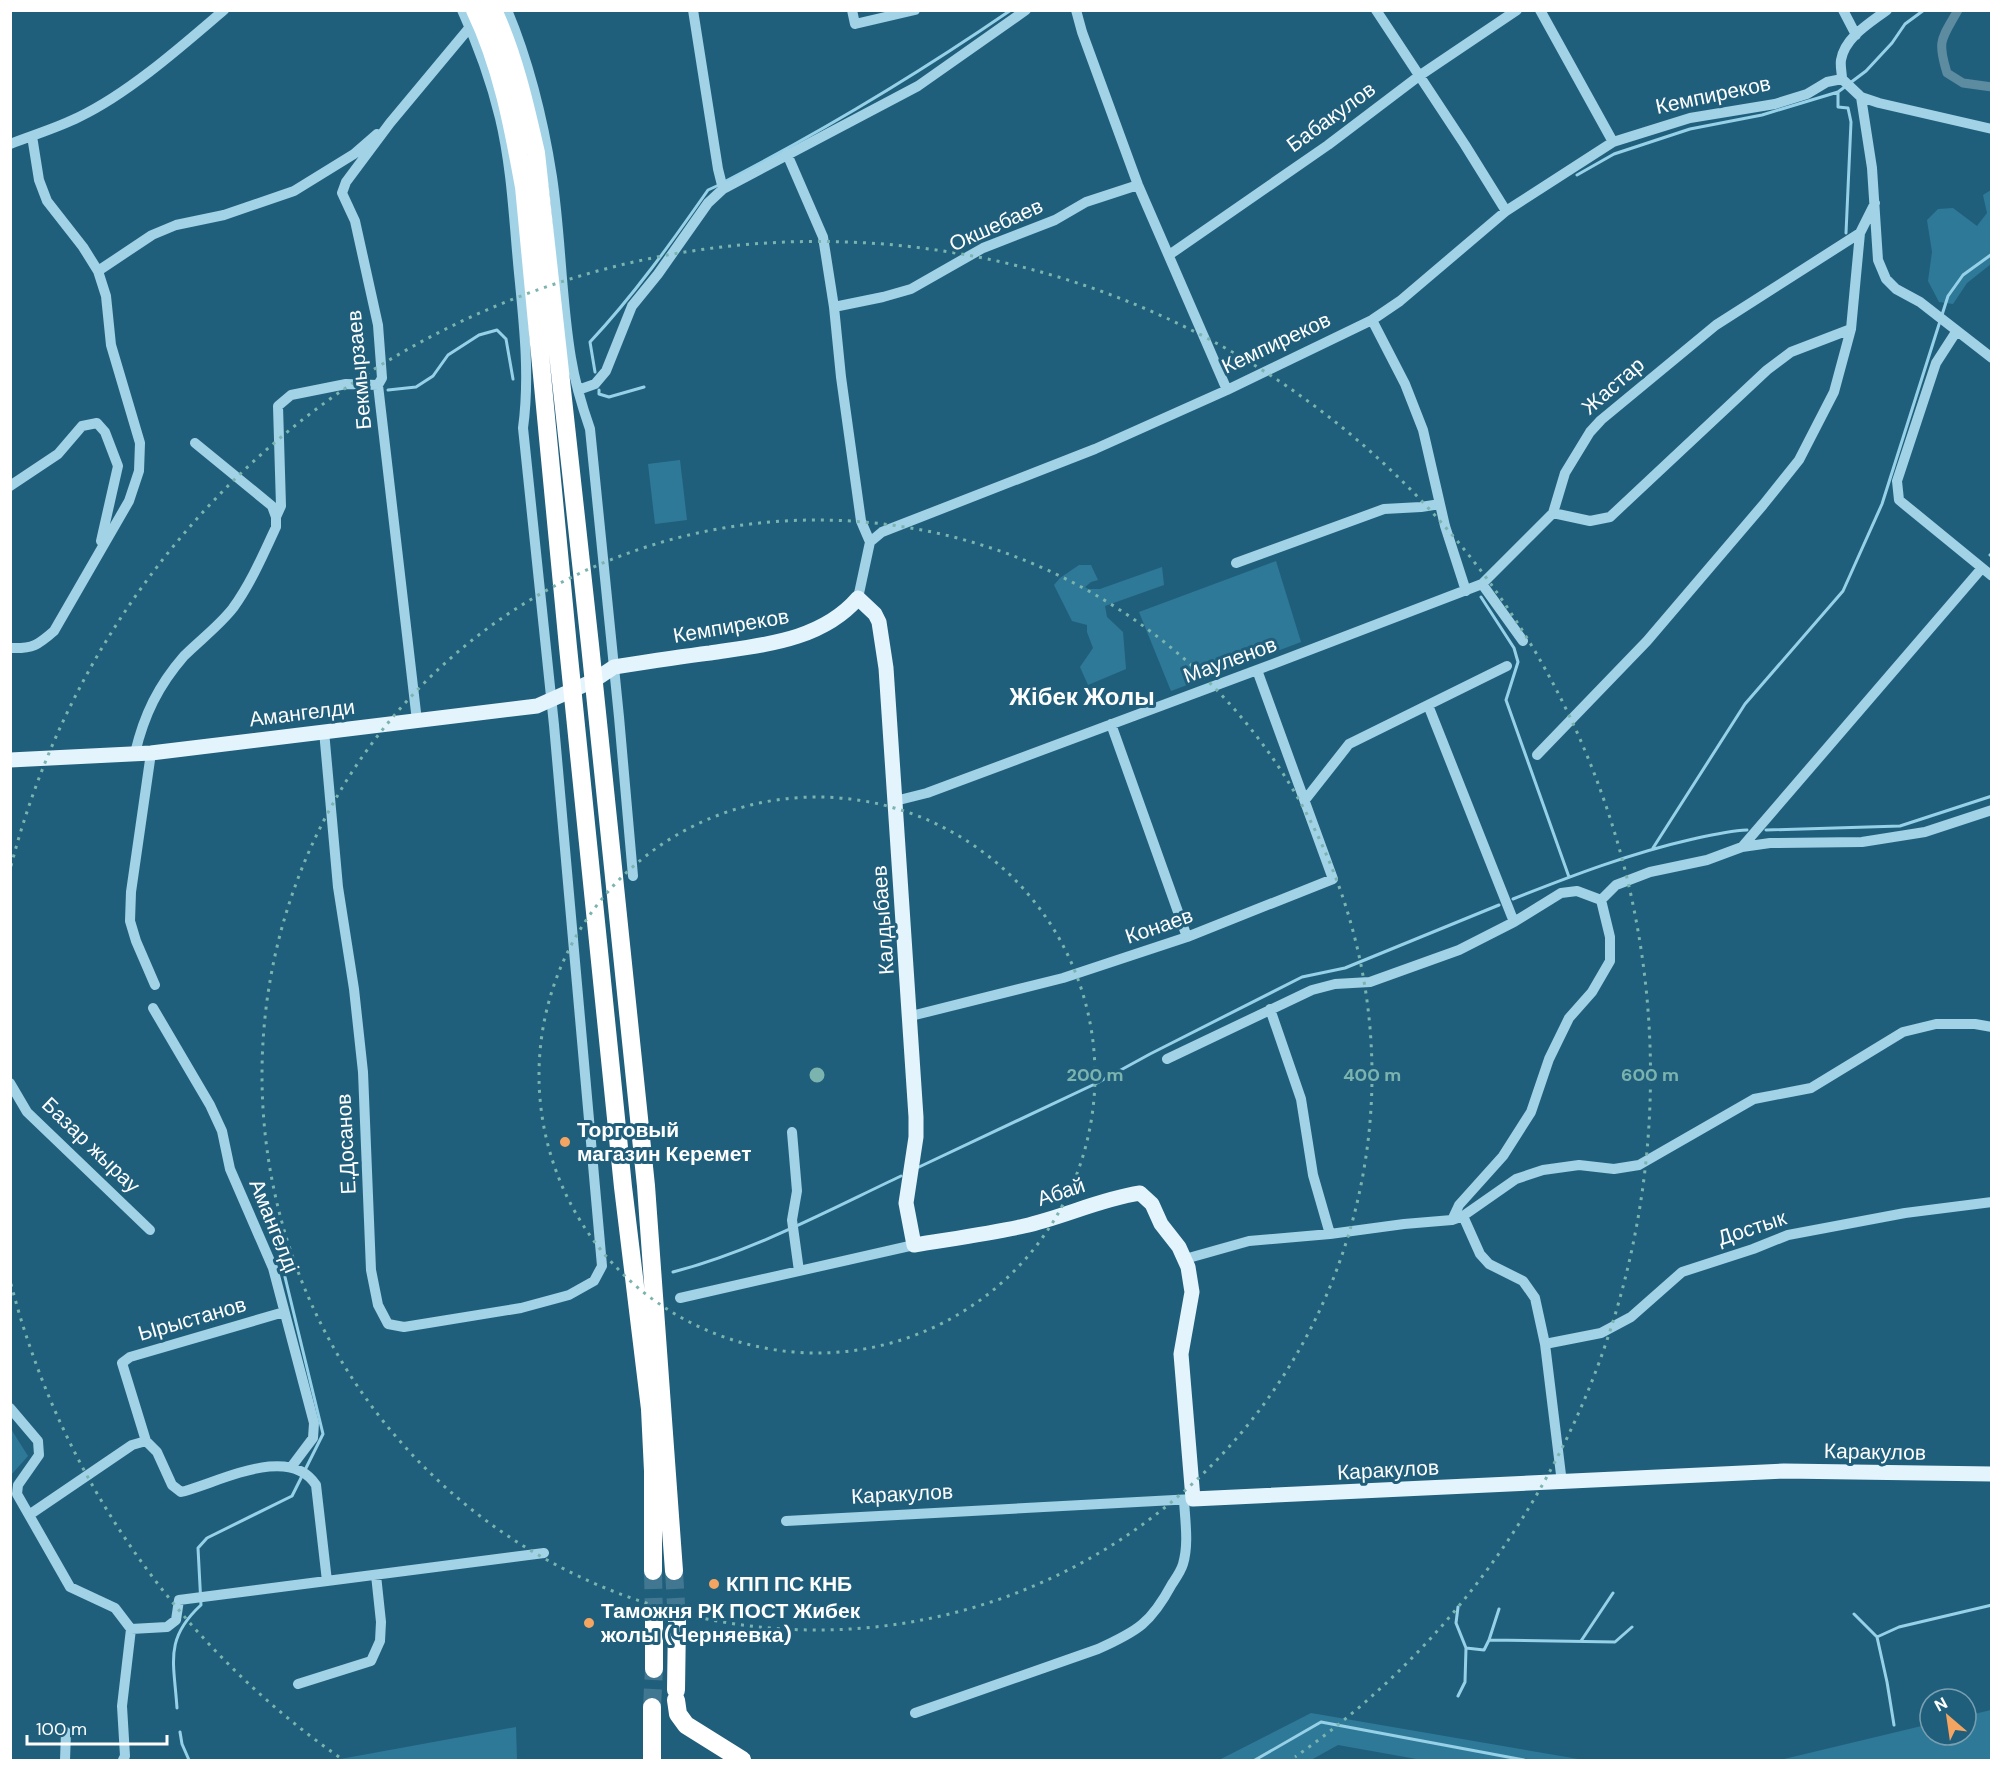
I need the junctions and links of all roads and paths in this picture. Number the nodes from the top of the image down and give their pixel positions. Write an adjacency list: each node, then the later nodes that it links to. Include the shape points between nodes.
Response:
1 (224, 10): 22 (street, via 114,97 80,117)
2 (462, 10): 15 (street)
3 (493, 10): 59 (highway, via 519,80 536,153)
4 (507, 10): 39 (street, via 535,89 544,131)
5 (693, 10): 27 (street)
6 (852, 10): 7 (street, via 855,24)
7 (915, 10)
8 (1026, 10): 25 (street, via 918,86)
9 (1076, 10): 26 (street)
10 (1376, 10): 17 (street)
11 (1517, 10): 17 (street, Бабакулов)
12 (1540, 10): 23 (street)
13 (1843, 10): 16 (street)
14 (1887, 10): 16 (street)
15 (472, 19): 20 (street, Бекмырзаев); 60 (highway, via 486,33 499,74 524,187); 61 (street, via 500,119 509,168 526,377 523,428)
16 (1856, 35): 18 (street, via 1846,45 1841,60)
17 (1419, 76): 29 (street); 31 (street, Бабакулов, via 1328,145)
18 (1842, 79): 19 (street); 23 (street, Кемпиреков, via 1775,104 1690,118)
19 (1862, 97): 21 (street); 28 (street)
20 (390, 123): 32 (street, via 354,154 294,191 152,234); 38 (street, Бекмырзаев, via 342,193 355,221 378,325 382,378)
21 (1992, 129)
22 (32, 136): 24 (street); 32 (street, via 46,201)
23 (1613, 142): 29 (street, Кемпиреков)
24 (10, 144)
25 (787, 154): 27 (street); 33 (street, via 823,237)
26 (1138, 185): 31 (street); 33 (street, Окшебаев, via 1086,202 1055,220 983,248 911,290)
27 (723, 189): 39 (street, via 708,203 632,306 606,371 595,384)
28 (1875, 203): 30 (street); 36 (street, via 1878,260 1886,279)
29 (1506, 211): 34 (street, Кемпиреков)
30 (1860, 233): 35 (street); 44 (street, Жастар, via 1716,325 1601,420 1565,473)
31 (1169, 255): 40 (street)
32 (98, 271): 47 (street, via 106,296 111,345 140,442 140,471 129,501)
33 (834, 307): 46 (street, via 861,521)
34 (1372, 320): 40 (street, Кемпиреков); 43 (street, via 1405,384 1423,430)
35 (1851, 329): 44 (street, via 1791,352 1767,370 1610,517 1590,521); 68 (street, via 1834,392 1799,460 1647,641)
36 (1956, 332): 37 (street); 49 (street, via 1936,363 1897,481 1899,500)
37 (1992, 358)
38 (378, 385): 45 (street, via 346,384 291,395 278,406 281,506); 63 (street, Бекмырзаев)
39 (578, 390): 57 (street, via 590,429)
40 (1227, 390): 46 (street, Кемпиреков, via 1095,449 882,532)
41 (195, 442): 45 (street, via 272,506)
42 (10, 486): 47 (street, via 58,454 82,426 97,423 105,432 118,466)
43 (1440, 504): 48 (street, via 1384,509); 52 (street)
44 (1553, 513): 51 (street, Мауленов)
45 (276, 517): 66 (street, via 276,527 231,610 184,657 154,695)
46 (870, 542): 53 (street)
47 (99, 553): 55 (street, via 54,630 38,646)
48 (1236, 563)
49 (1982, 568): 50 (street); 73 (street)
50 (1992, 576)
51 (1482, 584): 52 (street, Мауленов); 54 (street)
52 (1466, 591): 58 (street, Мауленов)
53 (858, 598): 57 (main road, Кемпиреков, via 832,622 800,636); 71 (main road, Калдыбаев, via 875,614 881,632)
54 (1523, 641)
55 (10, 648)
56 (1507, 666): 62 (street)
57 (614, 667): 59 (main road, Кемпиреков); 74 (street)
58 (1257, 670): 64 (street, Мауленов); 70 (street, Конаев)
59 (593, 681): 60 (main road, Амангелди); 86 (highway)
60 (572, 691): 61 (main road, Амангелди); 87 (highway)
61 (552, 701): 63 (main road, Амангелди); 65 (street, Е.Досанов, via 602,1266 594,1281 569,1295 404,1327 388,1324 378,1305 371,1270 363,1072 338,887)
62 (1428, 705): 70 (street, via 1349,744); 76 (street)
63 (417, 721): 65 (main road, Амангелди)
64 (1111, 724): 71 (street, Мауленов, via 927,793); 77 (street)
65 (324, 731): 67 (main road, Амангелди)
66 (135, 753): 67 (main road, Амангелди); 69 (main road, Амангелди)
67 (151, 753): 78 (street, via 130,921)
68 (1537, 755)
69 (10, 760)
70 (1305, 800): 77 (street, Конаев, via 1333,879)
71 (895, 801): 81 (main road, Калдыбаев)
72 (1992, 810): 73 (street, via 1925,832 1862,842)
73 (1742, 847): 75 (street, via 1707,860 1650,872 1616,885)
74 (633, 876)
75 (1601, 900): 76 (street, via 1577,891 1561,893); 90 (street, via 1610,937 1610,961 1592,992 1569,1018 1549,1059 1531,1112 1503,1155 1459,1205)
76 (1514, 921): 80 (street, via 1459,950 1407,970 1370,982 1312,990)
77 (1187, 938): 81 (street, Конаев, via 1063,978)
78 (155, 985)
79 (153, 1008): 97 (street, Амангелді, via 222,1131 230,1169 273,1268)
80 (1270, 1009): 83 (street); 92 (street, via 1301,1099 1313,1174)
81 (911, 1016): 93 (main road, Калдыбаев, via 916,1137 906,1203)
82 (1992, 1027): 89 (street, via 1975,1023 1936,1024 1903,1032 1811,1088 1754,1099 1639,1165 1614,1169 1579,1165 1543,1170 1516,1179)
83 (1167, 1059)
84 (10, 1083): 91 (street, Базар жырау, via 27,1112)
85 (792, 1132): 95 (street, via 797,1191 792,1220)
86 (646, 1186): 87 (highway); 99 (highway)
87 (623, 1187): 99 (highway)
88 (1992, 1202): 98 (street, Достык, via 1905,1213 1788,1235 1682,1272 1631,1317 1601,1333)
89 (1463, 1216): 90 (street); 98 (street, via 1480,1254 1490,1264 1523,1281 1535,1298)
90 (1452, 1220): 92 (street)
91 (150, 1230)
92 (1330, 1234): 94 (street, via 1249,1241)
93 (914, 1245): 94 (main road, Абай, via 1024,1226 1140,1193 1152,1204); 95 (street, Абай)
94 (1185, 1259): 105 (main road, Абай, via 1192,1292 1181,1354)
95 (799, 1271): 96 (street, Абай)
96 (680, 1298)
97 (284, 1312): 101 (street, Ырыстанов, via 130,1357 122,1363); 102 (street, Амангелді, via 314,1423 313,1438)
98 (1545, 1344): 104 (street)
99 (649, 1346): 109 (highway); 110 (highway, via 667,1454)
100 (10, 1408): 106 (street, via 38,1442 39,1455 16,1494)
101 (146, 1441): 102 (street, Ырыстанов, via 157,1452 172,1485 181,1492 267,1465); 106 (street, via 132,1445)
102 (292, 1466): 112 (street, via 316,1485)
103 (1992, 1474): 104 (main road, Каракулов, via 1784,1471)
104 (1562, 1483): 105 (main road, Каракулов)
105 (1189, 1499): 107 (street, Каракулов); 119 (street, via 1183,1565 1161,1604 1144,1624 1098,1649)
106 (29, 1515): 115 (street, via 70,1587 114,1608)
107 (786, 1521)
108 (544, 1553): 111 (street)
109 (653, 1571)
110 (674, 1571)
111 (376, 1575): 112 (street); 117 (street, via 380,1641 370,1661)
112 (327, 1581): 115 (street, via 179,1600 176,1620 167,1627)
113 (677, 1621): 124 (highway, via 678,1714 686,1725)
114 (654, 1622): 116 (highway)
115 (131, 1629): 122 (street, via 122,1706)
116 (654, 1669)
117 (298, 1684)
118 (652, 1707): 123 (highway)
119 (915, 1713)
120 (66, 1732): 121 (street)
121 (65, 1761)
122 (123, 1761)
123 (652, 1761)
124 (741, 1761)

